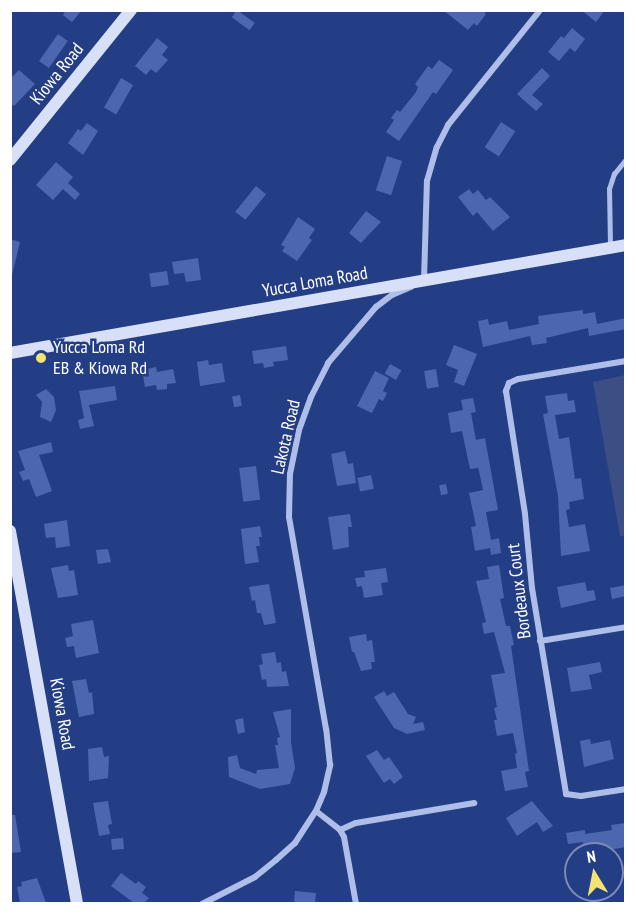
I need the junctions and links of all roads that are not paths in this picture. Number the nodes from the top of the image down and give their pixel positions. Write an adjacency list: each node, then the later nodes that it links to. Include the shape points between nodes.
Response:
1 (131, 10): 4 (main road, Kiowa Road)
2 (540, 10): 7 (street, via 448,125 437,147 427,181)
3 (626, 159): 6 (lane, via 614,174 609,189)
4 (10, 160)
5 (626, 245): 6 (main road, Yucca Loma Road)
6 (610, 248): 7 (main road, Yucca Loma Road)
7 (424, 282): 8 (main road, Yucca Loma Road); 15 (street, Lakota Road, via 392,295 376,307 328,363 307,408 292,463 289,517 330,765)
8 (10, 354)
9 (626, 360): 12 (street, Bordeaux Court, via 518,379 509,383 506,392)
10 (10, 531): 17 (main road, Kiowa Road)
11 (626, 627): 12 (street)
12 (540, 641): 13 (street, Bordeaux Court, via 566,794 581,796)
13 (626, 789)
14 (474, 803): 16 (street, via 356,823)
15 (316, 812): 16 (street); 18 (street, Lakota Road, via 295,843 255,877)
16 (340, 830): 19 (street)
17 (77, 903)
18 (202, 903)
19 (356, 903)

